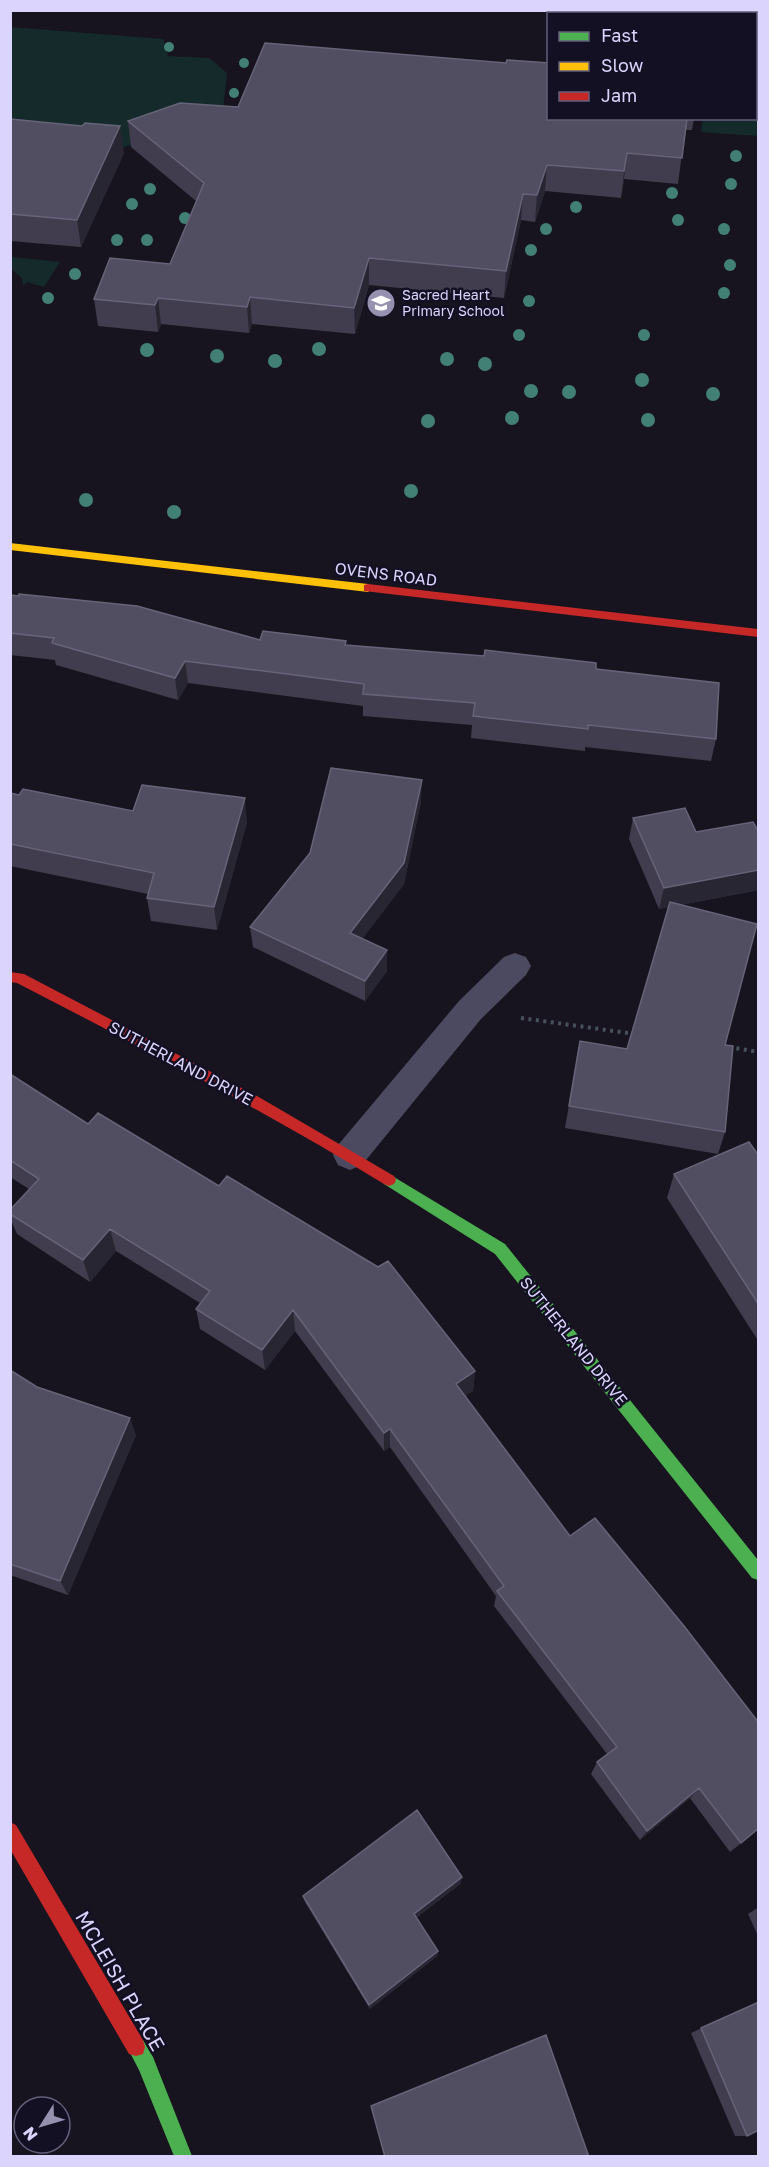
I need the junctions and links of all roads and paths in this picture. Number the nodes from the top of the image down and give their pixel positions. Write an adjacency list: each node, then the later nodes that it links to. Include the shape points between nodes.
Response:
1 (10, 546): 2 (street, OVENS ROAD)
2 (759, 633)
3 (514, 966): 5 (street)
4 (10, 977): 9 (street, SUTHERLAND DRIVE, via 19,978 164,1052)
5 (470, 1010): 6 (path); 9 (street)
6 (643, 1035)
7 (724, 1047): 8 (path)
8 (759, 1052)
9 (350, 1155): 10 (street, SUTHERLAND DRIVE, via 500,1249)
10 (759, 1572)
11 (10, 1831): 12 (street, MCLEISH PLACE, via 146,2064)
12 (183, 2157)

